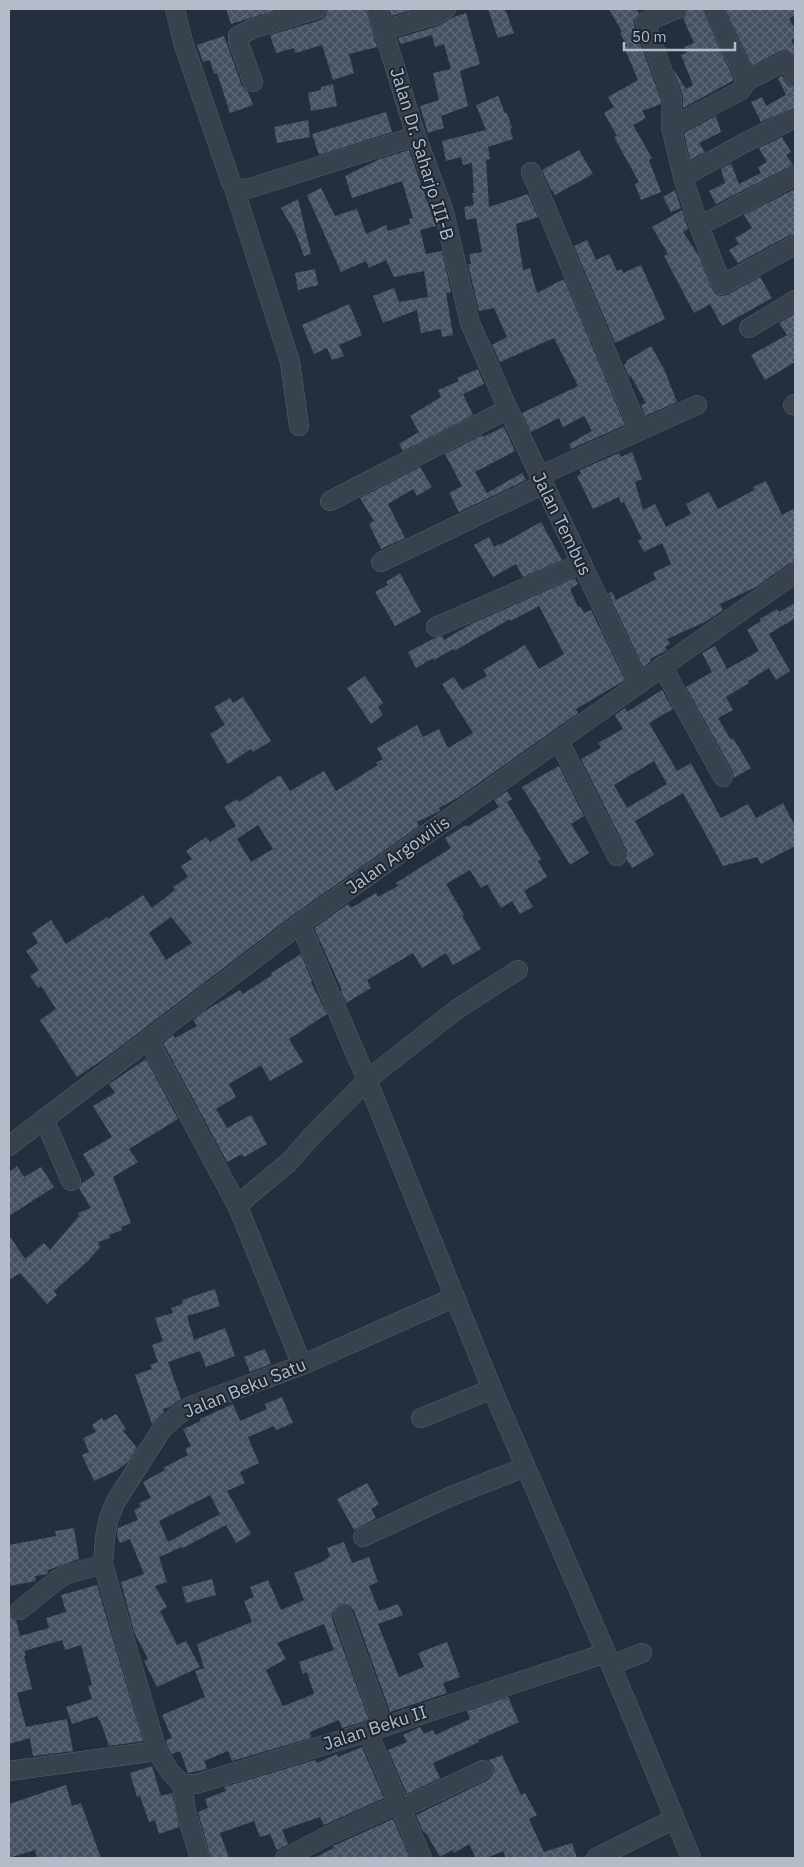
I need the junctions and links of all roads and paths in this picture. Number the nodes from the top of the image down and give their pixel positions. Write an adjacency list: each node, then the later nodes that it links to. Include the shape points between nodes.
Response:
1 (175, 9): 18 (street, via 183,42)
2 (317, 9): 11 (street, via 238,36)
3 (377, 9): 8 (street, Jalan Dr. Saharjo III-B)
4 (446, 9): 8 (street)
5 (677, 9): 7 (street)
6 (713, 9): 10 (street)
7 (642, 15): 13 (street, via 672,98)
8 (384, 30): 14 (street, Jalan Dr. Saharjo III-B)
9 (795, 77): 10 (street, via 785,61)
10 (747, 81): 13 (street, via 740,91)
11 (253, 82)
12 (795, 118): 17 (street)
13 (671, 127): 17 (street)
14 (416, 136): 18 (street, via 247,189); 23 (street, Jalan Dr. Saharjo III-B, via 444,212 470,323)
15 (530, 172): 27 (street)
16 (795, 176): 19 (street)
17 (683, 177): 19 (street)
18 (234, 188): 26 (street, via 290,362)
19 (700, 226): 20 (street, via 722,285)
20 (795, 245)
21 (795, 300): 22 (street)
22 (749, 328)
23 (487, 363): 25 (street, Jalan Tembus)
24 (697, 405): 27 (street)
25 (508, 409): 28 (street, Jalan Tembus); 29 (street)
26 (299, 426)
27 (639, 430): 28 (street)
28 (541, 480): 30 (street); 31 (street, Jalan Tembus)
29 (330, 501)
30 (381, 562)
31 (582, 563): 33 (street); 35 (street, Jalan Tembus)
32 (795, 573): 34 (street, Jalan Argowilis)
33 (436, 627)
34 (662, 666): 35 (street, Jalan Argowilis); 37 (street)
35 (639, 684): 36 (street, Jalan Argowilis)
36 (559, 741): 38 (street); 39 (street, Jalan Argowilis)
37 (723, 776)
38 (617, 856)
39 (300, 924): 41 (street, Jalan Argowilis); 42 (street)
40 (518, 970): 42 (street, via 456,1010)
41 (148, 1039): 43 (street, Jalan Argowilis); 46 (street)
42 (367, 1080): 46 (street, via 289,1162); 47 (street)
43 (44, 1119): 44 (street, Jalan Argowilis); 45 (street)
44 (9, 1146)
45 (71, 1181)
46 (238, 1207): 48 (street)
47 (455, 1297): 48 (street, Jalan Beku Satu); 49 (street)
48 (302, 1365): 53 (street, Jalan Beku Satu, via 191,1406 162,1429 116,1501 105,1537)
49 (492, 1389): 50 (street); 51 (street)
50 (422, 1418)
51 (525, 1467): 52 (street, via 449,1497); 57 (street)
52 (363, 1537)
53 (103, 1564): 54 (street, via 57,1580); 59 (street, Jalan Beku Satu)
54 (20, 1610)
55 (343, 1615): 58 (street)
56 (642, 1653): 57 (street, Jalan Beku II)
57 (608, 1659): 58 (street, Jalan Beku II); 64 (street)
58 (375, 1729): 62 (street, Jalan Beku II, via 196,1784); 63 (street)
59 (157, 1752): 61 (street); 62 (street)
60 (483, 1770): 63 (street)
61 (9, 1771)
62 (182, 1784): 65 (street, via 186,1812)
63 (400, 1806): 66 (street, via 325,1837); 67 (street)
64 (674, 1819): 68 (street); 69 (street)
65 (200, 1858)
66 (285, 1858)
67 (422, 1858)
68 (596, 1858)
69 (691, 1858)

